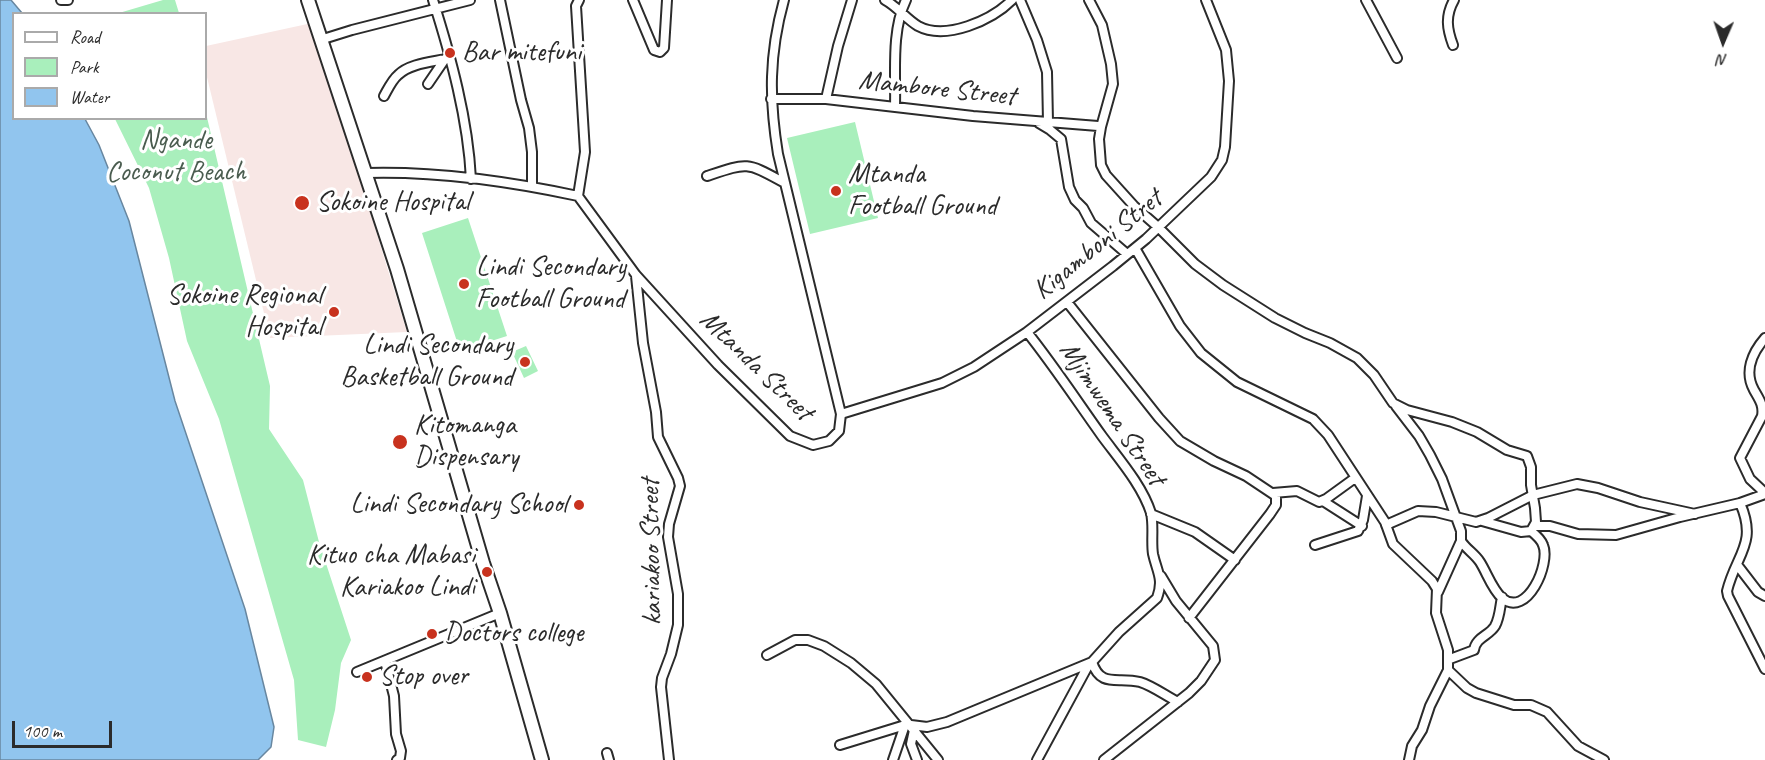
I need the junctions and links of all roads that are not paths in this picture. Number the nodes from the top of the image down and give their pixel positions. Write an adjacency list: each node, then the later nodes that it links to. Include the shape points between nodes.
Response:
1 (61, 0): 2 (street)
2 (68, 0)
3 (308, 0): 22 (highway)
4 (433, 0): 20 (street)
5 (470, 0): 20 (street)
6 (500, 0): 38 (street, via 529,128)
7 (633, 0): 8 (street, via 654,51 660,52 664,48)
8 (668, 0)
9 (784, 0): 28 (street, Mtanda Street, via 772,58)
10 (852, 0): 29 (street)
11 (885, 0): 21 (street)
12 (906, 0): 21 (street)
13 (1012, 0): 21 (street, via 991,17 942,31 916,25)
14 (1020, 0): 32 (street, via 1047,72)
15 (1089, 0): 40 (street, via 1102,25 1113,84 1101,127 1101,165 1114,185)
16 (1206, 0): 40 (street, Kigamboni Stret, via 1228,60 1226,147 1211,177)
17 (1366, 0): 24 (street)
18 (1454, 0): 23 (street, via 1447,25)
19 (576, 2): 39 (street, via 585,152)
20 (436, 9): 22 (street); 25 (street)
21 (901, 11): 30 (street)
22 (321, 40): 34 (highway)
23 (1453, 45)
24 (1397, 58)
25 (447, 59): 26 (street); 27 (street, via 401,72); 36 (street, via 467,137)
26 (428, 84)
27 (384, 96)
28 (771, 99): 29 (street, Mambore Street); 37 (street, Mtanda Street)
29 (826, 99): 30 (street, Mambore Street)
30 (895, 107): 31 (street, Mambore Street)
31 (1035, 121): 32 (street, Mambore Street); 42 (street, via 1061,139 1071,193 1091,223)
32 (1048, 122): 33 (street, Mambore Street)
33 (1098, 126)
34 (366, 173): 36 (street, via 442,174); 71 (highway)
35 (707, 176): 37 (street, via 746,165)
36 (471, 179): 38 (street)
37 (785, 183): 48 (street, Mtanda Street)
38 (532, 186): 39 (street)
39 (578, 196): 43 (street, Mtanda Street)
40 (1158, 227): 41 (street, Kigamboni Stret); 47 (street, via 1223,285 1275,318 1357,358)
41 (1135, 248): 42 (street, Kigamboni Stret); 49 (street, via 1180,326 1201,353 1237,382 1313,420 1333,440)
42 (1127, 254): 44 (street, Kigamboni Stret)
43 (636, 275): 48 (street, Mtanda Street, via 790,436 813,445 830,441 839,431); 85 (street, kariakoo Street, via 658,437 680,486 668,537 678,594 678,625 662,687)
44 (1067, 302): 45 (street, Kigamboni Stret); 50 (street, via 1180,441)
45 (1027, 332): 48 (street, Kigamboni Stret, via 942,383); 56 (street, Mjimwema Street, via 1059,371 1130,474)
46 (1765, 338): 51 (street, via 1749,369 1762,416 1740,458 1750,479)
47 (1394, 403): 52 (street, via 1468,429 1527,456); 58 (street, via 1430,455)
48 (841, 414)
49 (1355, 478): 53 (street); 54 (street)
50 (1273, 493): 54 (street, via 1297,491 1312,500); 65 (street, via 1276,505)
51 (1765, 493): 55 (street)
52 (1533, 495): 57 (street, via 1584,484); 59 (street); 62 (street)
53 (1367, 496): 60 (street); 61 (street)
54 (1323, 501): 61 (street)
55 (1740, 503): 57 (street); 66 (street, via 1748,525)
56 (1151, 514): 65 (street, via 1195,532); 67 (street, Mjimwema Street, via 1153,553)
57 (1695, 514): 62 (street, via 1616,535 1578,534 1550,526)
58 (1455, 517): 59 (street); 60 (street, via 1418,511); 63 (street)
59 (1482, 521): 62 (street, via 1521,532)
60 (1386, 525): 68 (street, via 1398,551 1432,581)
61 (1362, 526): 64 (street, via 1353,533)
62 (1533, 528): 69 (street, via 1545,547 1539,578 1524,600 1515,603)
63 (1461, 541): 68 (street); 69 (street, via 1479,560)
64 (1315, 545)
65 (1235, 560): 72 (street)
66 (1738, 566): 70 (street); 77 (street, via 1728,586 1728,596)
67 (1161, 576): 72 (street, Mjimwema Street); 76 (street, via 1157,598)
68 (1438, 592): 74 (street, via 1436,613)
69 (1502, 597): 74 (street, via 1492,630 1470,652)
70 (1765, 597)
71 (500, 613): 75 (street); 84 (highway)
72 (1189, 618): 80 (street, Mjimwema Street, via 1213,646 1215,660 1201,681)
73 (767, 655): 81 (street, via 795,640 808,640 865,673)
74 (1450, 659): 78 (street)
75 (385, 661): 79 (street); 83 (street, via 401,751)
76 (1090, 662): 80 (street, via 1104,678 1141,682); 81 (street, via 947,722 927,727); 89 (street)
77 (1765, 669)
78 (1448, 670): 91 (street); 92 (street, via 1476,693 1547,712 1578,746)
79 (357, 672)
80 (1178, 702): 90 (street, Mjimwema Street)
81 (909, 725): 82 (street); 86 (street); 87 (street); 88 (street)
82 (840, 745)
83 (397, 760)
84 (542, 760)
85 (669, 760)
86 (893, 760)
87 (917, 760)
88 (938, 760)
89 (1037, 760)
90 (1104, 760)
91 (1409, 760)
92 (1604, 760)

